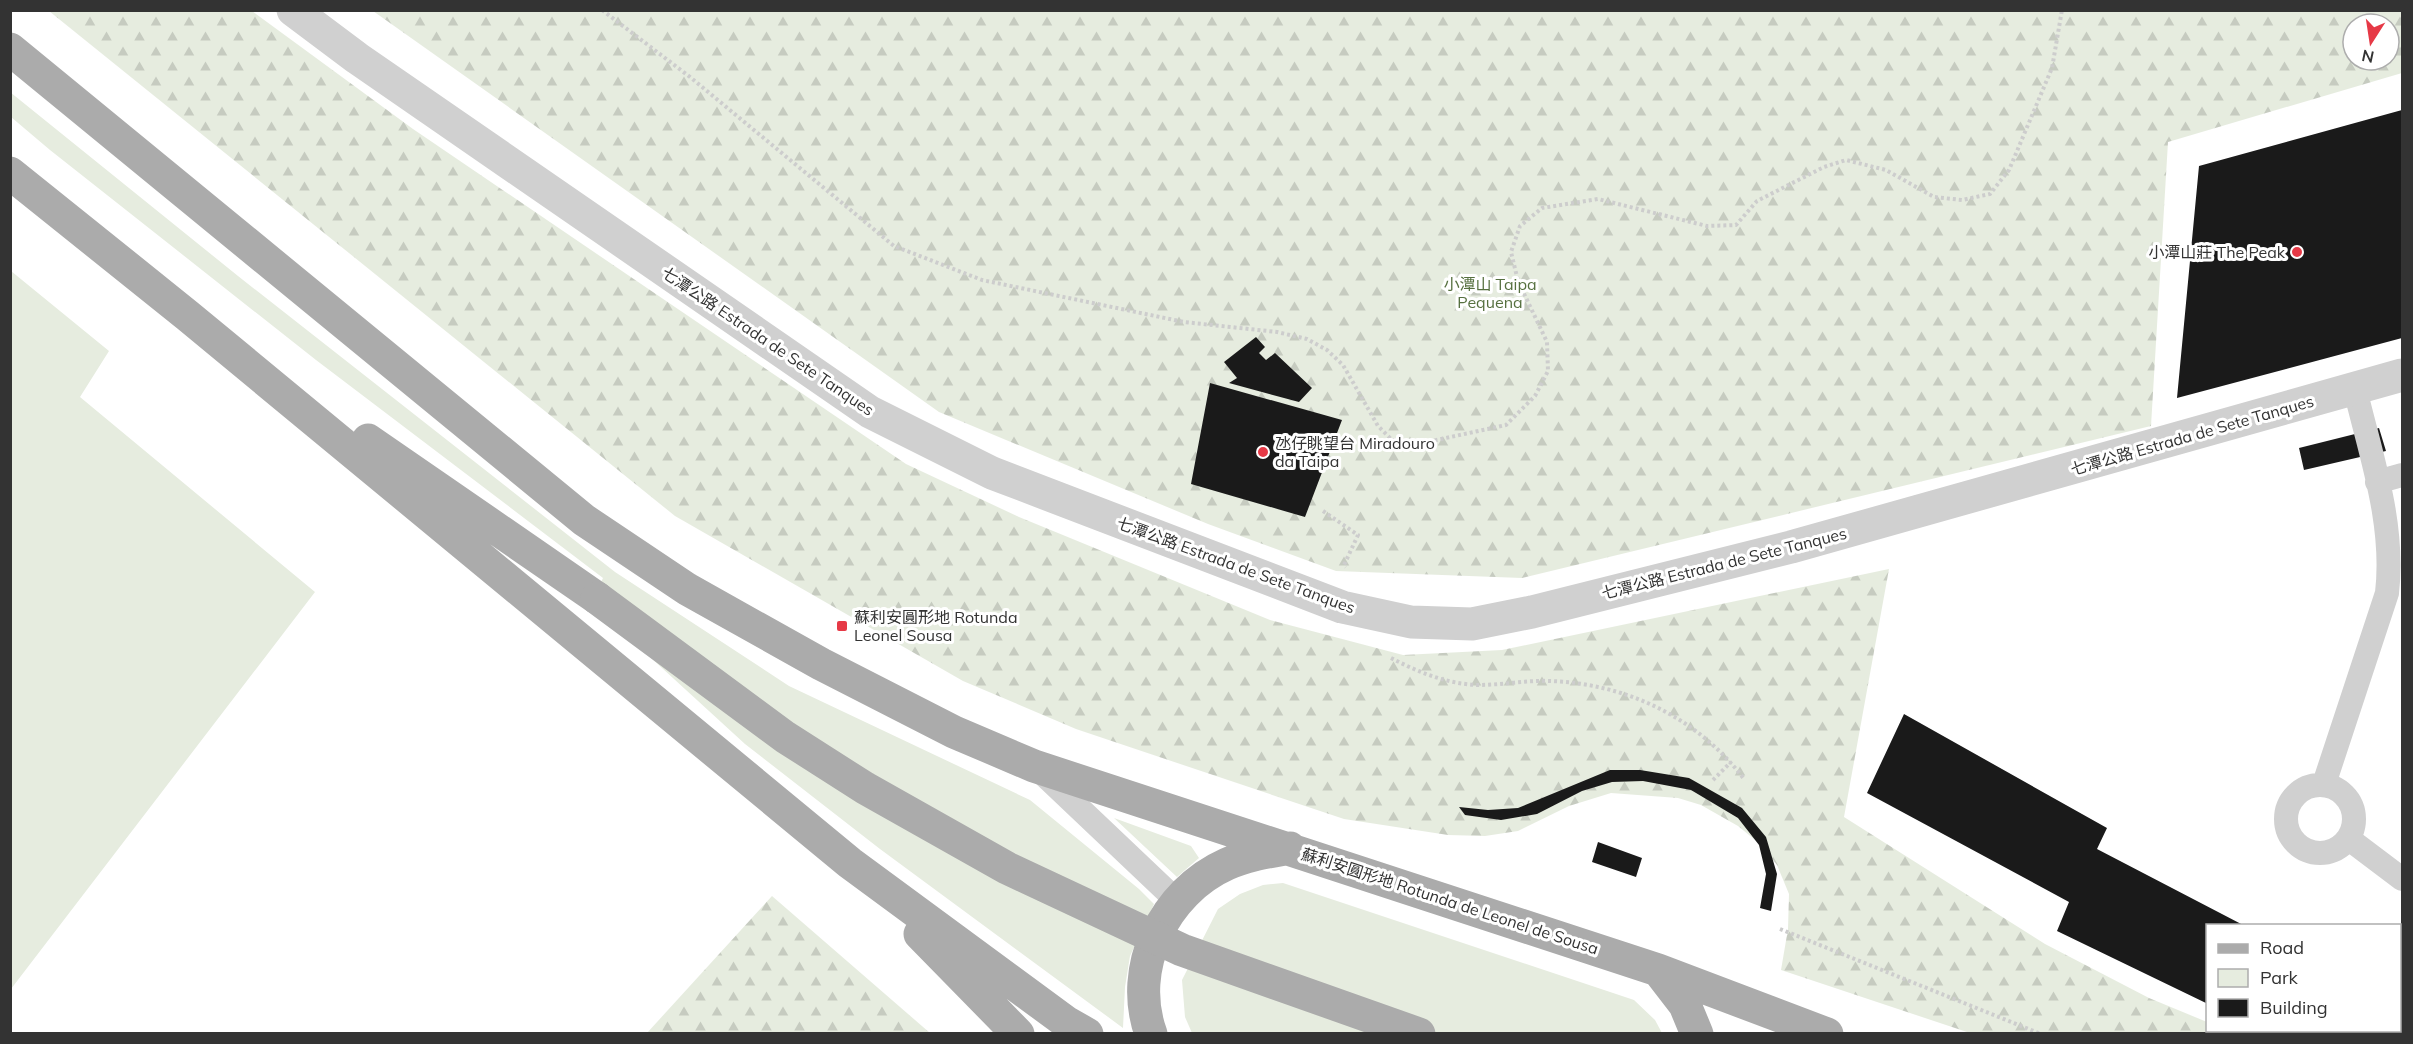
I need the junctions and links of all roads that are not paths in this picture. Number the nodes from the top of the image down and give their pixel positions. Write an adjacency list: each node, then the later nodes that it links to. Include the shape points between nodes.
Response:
1 (293, 10): 6 (street, 七潭公路 Estrada de Sete Tanques, via 366,65 870,412 992,473 1342,608 1411,621 1472,624 1532,612 1791,547)
2 (10, 49): 9 (main road, via 584,520 687,588 821,664 954,732)
3 (10, 173): 4 (main road)
4 (188, 316): 13 (main road); 20 (main road, bridge, via 597,598 785,737 865,788 1006,868 1182,950)
5 (2403, 375): 6 (street, 七潭公路 Estrada de Sete Tanques)
6 (2355, 389): 8 (lane)
7 (2403, 475): 8 (lane)
8 (2377, 482): 10 (lane, via 2390,553 2387,593)
9 (1034, 766): 12 (main road); 15 (lane)
10 (2324, 784): 11 (lane, via 2345,795 2352,805 2355,817); 11 (lane, via 2302,789 2294,796 2288,806 2287,828 2299,846 2320,854 2331,852)
11 (2349, 839): 14 (lane)
12 (1292, 848): 15 (main road, 蘇利安圓形地 Rotunda de Leonel de Sousa, via 1256,853 1226,864); 16 (main road, 蘇利安圓形地 Rotunda de Leonel de Sousa)
13 (850, 863): 17 (main road); 18 (main road)
14 (2403, 879)
15 (1177, 901): 19 (main road, 蘇利安圓形地 Rotunda de Leonel de Sousa, via 1155,932 1143,977)
16 (1658, 970): 21 (main road, via 1685,1005); 22 (main road, 蘇利安圓形地 Rotunda de Leonel de Sousa)
17 (1018, 1034)
18 (1087, 1034)
19 (1151, 1034)
20 (1419, 1034)
21 (1697, 1034)
22 (1827, 1034)

